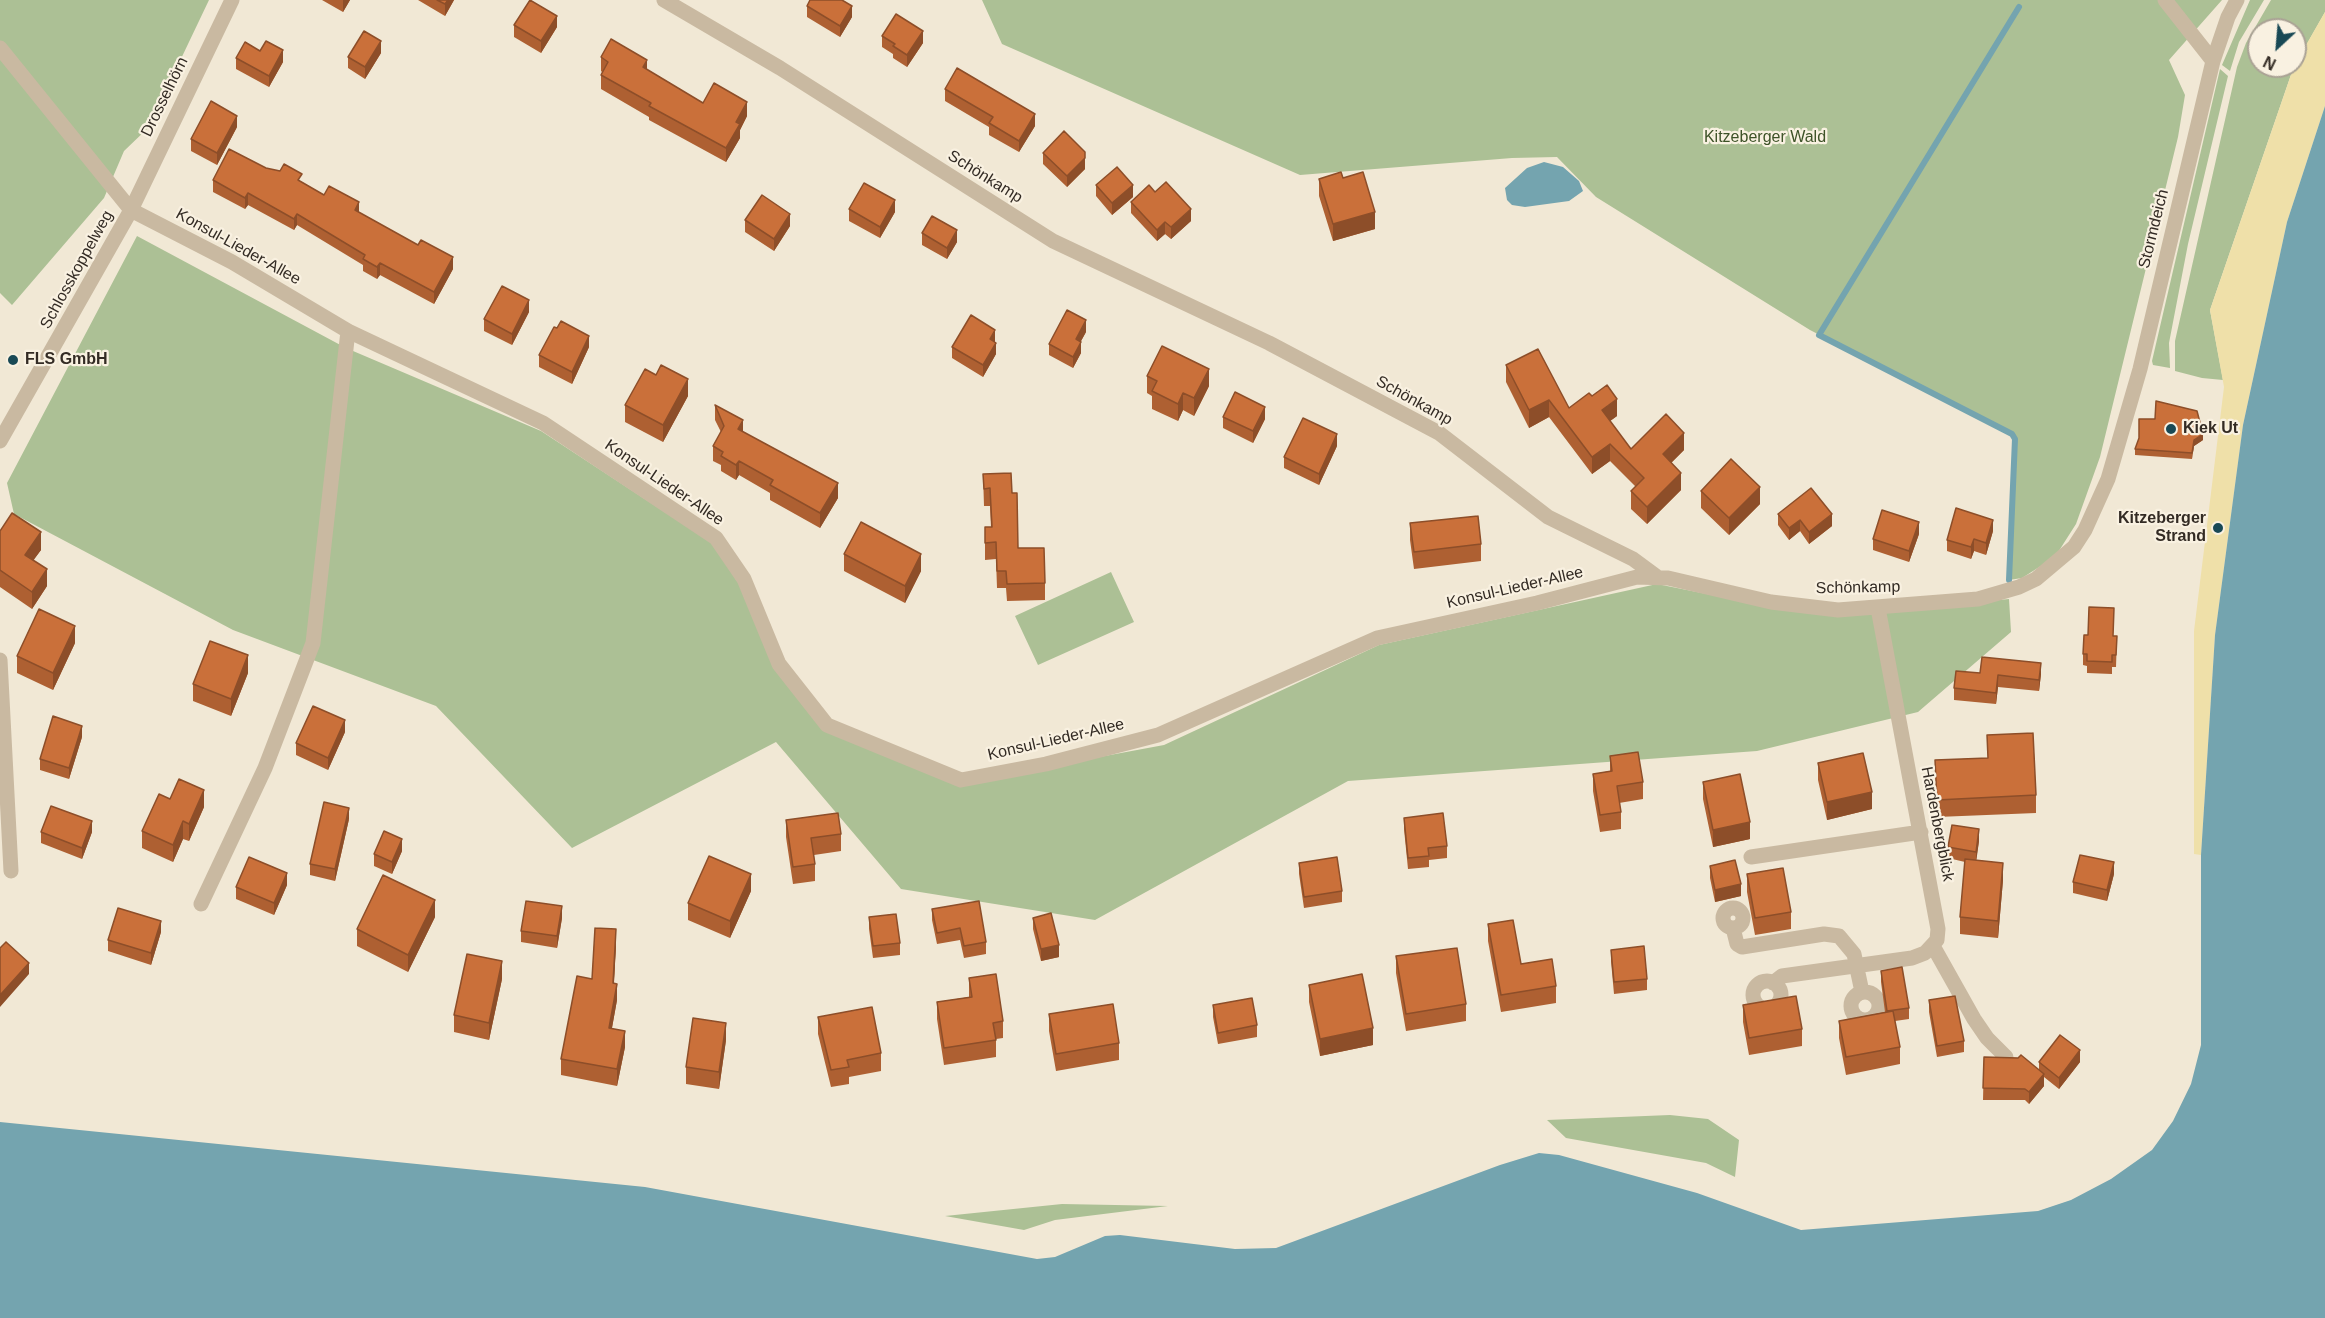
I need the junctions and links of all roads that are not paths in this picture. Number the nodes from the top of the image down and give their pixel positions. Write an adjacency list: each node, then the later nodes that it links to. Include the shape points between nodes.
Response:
1 (232, 0): 7 (street, Drosselhörn)
2 (664, 0): 11 (street, Schönkamp, via 780,68 1053,242 1269,343 1439,434 1548,517 1633,559)
3 (2165, 0): 6 (street)
4 (2237, 0): 6 (street, Stormdeich)
5 (0, 48): 7 (street, Konsul-Lieder-Allee)
6 (2213, 61): 9 (street, Stormdeich)
7 (131, 210): 8 (street, Konsul-Lieder-Allee, via 232,262); 10 (street, Schlosskoppelweg)
8 (348, 332): 11 (street, Konsul-Lieder-Allee, via 543,423 716,538 744,579 779,664 827,725 961,780 1046,764 1158,735 1377,638 1636,577); 17 (street, via 313,643 265,768)
9 (2130, 407): 12 (street, Schönkamp, via 2108,479 2085,530 2074,548 2044,573 1996,595)
10 (0, 441)
11 (1656, 576): 12 (street, Schönkamp, via 1806,607)
12 (1878, 608): 14 (street, Hardenbergblick)
13 (0, 660): 16 (street)
14 (1920, 832): 15 (street); 19 (street, Hardenbergblick, via 1938,929)
15 (1750, 857)
16 (11, 871)
17 (201, 904)
18 (1733, 928): 20 (street, via 1737,944 1749,948 1833,934 1848,945)
19 (1933, 946): 20 (street, via 1912,958); 23 (street, via 1974,1019)
20 (1857, 966): 21 (street, via 1782,976); 22 (street)
21 (1773, 983)
22 (1862, 992)
23 (2006, 1057)

